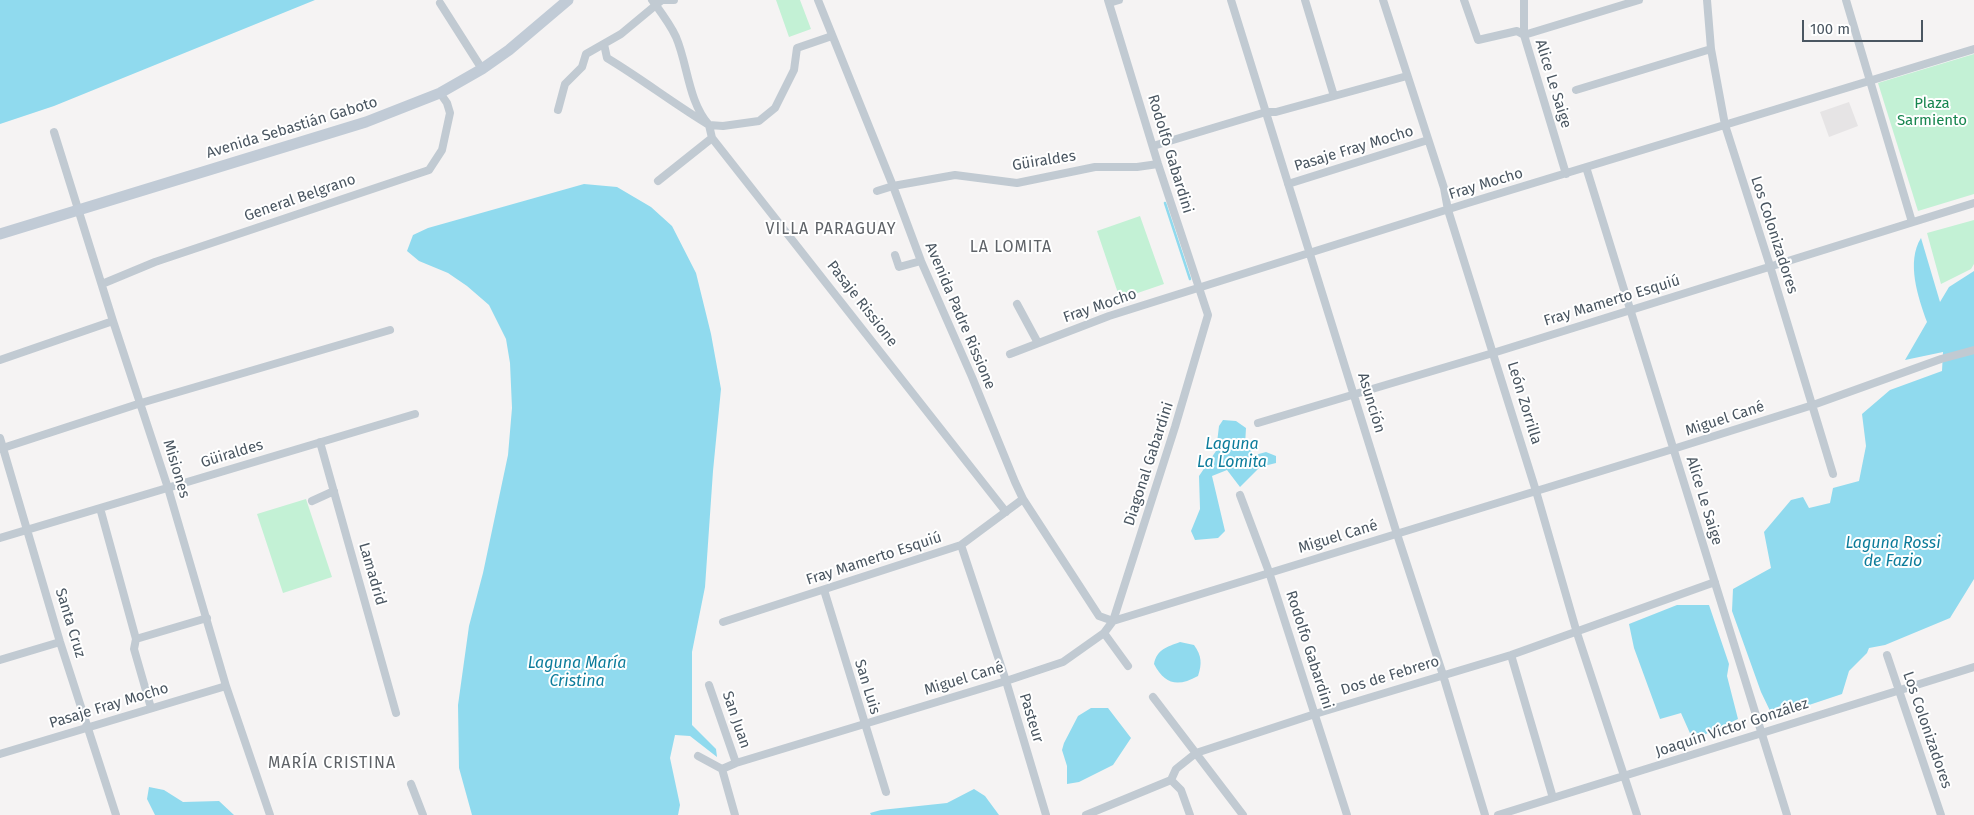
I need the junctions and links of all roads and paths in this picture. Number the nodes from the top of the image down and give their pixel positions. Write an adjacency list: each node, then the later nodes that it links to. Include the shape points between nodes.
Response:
1 (568, 0): 21 (main road, Avenida Sebastián Gaboto)
2 (674, 0): 13 (street)
3 (818, 0): 17 (street, Avenida Padre Rissione)
4 (1120, 0): 14 (street)
5 (1231, 0): 28 (street, Asunción)
6 (1305, 0): 26 (street)
7 (1384, 0): 22 (street, León Zorrilla)
8 (1464, 0): 16 (street, via 1478,40 1517,31)
9 (1524, 0): 16 (street, Alice Le Saige)
10 (1639, 0): 16 (street)
11 (1707, 0): 19 (street, Los Colonizadores)
12 (1846, 0): 23 (street)
13 (658, 1): 18 (street, via 621,34); 29 (street, Pasaje Rissione, via 676,36 702,117)
14 (1108, 2): 34 (street, Rodolfo Gabardini)
15 (440, 4): 21 (street)
16 (1524, 34): 37 (street, Alice Le Saige)
17 (832, 36): 29 (street, via 797,48 794,70 775,108 759,121); 40 (street, Avenida Padre Rissione)
18 (604, 44): 27 (street, via 586,54 582,67 565,84); 29 (street, via 607,58)
19 (1712, 49): 24 (street); 30 (street, Los Colonizadores)
20 (1974, 49): 23 (street, Fray Mocho)
21 (482, 69): 25 (main road, Avenida Sebastián Gaboto)
22 (1406, 76): 26 (street); 33 (street, León Zorrilla)
23 (1870, 79): 30 (street, Fray Mocho); 45 (street)
24 (1576, 90)
25 (440, 93): 43 (main road, Avenida Sebastián Gaboto, via 366,122); 51 (street, General Belgrano, via 450,113 442,150 428,170 155,262)
26 (1334, 96): 28 (street)
27 (558, 110)
28 (1266, 112): 34 (street); 39 (street, Asunción)
29 (709, 125): 32 (street, Pasaje Rissione)
30 (1725, 125): 36 (street, Fray Mocho); 50 (street, Los Colonizadores)
31 (54, 132): 43 (street, Misiones)
32 (712, 138): 38 (street); 80 (street, Pasaje Rissione)
33 (1428, 140): 39 (street, Pasaje Fray Mocho); 44 (street, León Zorrilla)
34 (1154, 146): 35 (street, Rodolfo Gabardini)
35 (1158, 164): 40 (street, Güiraldes, via 1095,167 1017,183 956,175); 52 (street, Rodolfo Gabardini)
36 (1586, 167): 37 (street, Fray Mocho); 54 (street, Alice Le Saige)
37 (1566, 174): 44 (street, Fray Mocho)
38 (658, 181)
39 (1288, 184): 47 (street, Asunción)
40 (893, 186): 41 (street, Güiraldes); 49 (street, Avenida Padre Rissione)
41 (877, 191)
42 (1974, 203): 45 (street, Fray Mamerto Esquiú)
43 (78, 209): 46 (main road, Avenida Sebastián Gaboto); 51 (street, Misiones)
44 (1448, 210): 47 (street, Fray Mocho); 60 (street, León Zorrilla)
45 (1912, 222): 50 (street, Fray Mamerto Esquiú)
46 (0, 234)
47 (1309, 253): 52 (street, Fray Mocho); 63 (street, Asunción)
48 (895, 255): 49 (street, via 899,267)
49 (921, 261): 77 (street, Avenida Padre Rissione)
50 (1770, 266): 54 (street, Fray Mamerto Esquiú); 65 (street, Los Colonizadores)
51 (102, 284): 56 (street, Misiones)
52 (1199, 288): 55 (street, Rodolfo Gabardini); 58 (street, Fray Mocho, via 1109,316)
53 (1017, 304): 58 (street)
54 (1632, 310): 60 (street, Fray Mamerto Esquiú); 71 (street, Alice Le Saige)
55 (1208, 315): 89 (street, Diagonal Gabardini)
56 (113, 321): 62 (street); 64 (street, Misiones)
57 (390, 330): 64 (street)
58 (1038, 343): 61 (street, Fray Mocho)
59 (1974, 350): 65 (street, Miguel Cané)
60 (1494, 353): 63 (street, Fray Mamerto Esquiú); 75 (street, León Zorrilla)
61 (1010, 354)
62 (0, 360)
63 (1354, 394): 67 (street, Fray Mamerto Esquiú); 82 (street, Asunción)
64 (141, 403): 70 (street); 73 (street, Misiones)
65 (1813, 405): 71 (street, Miguel Cané); 72 (street, Los Colonizadores)
66 (415, 414): 69 (street, Güiraldes)
67 (1258, 423)
68 (0, 438): 70 (street, Santa Cruz)
69 (320, 442): 73 (street, Güiraldes); 74 (street, Lamadrid)
70 (2, 449): 81 (street, Santa Cruz)
71 (1673, 450): 75 (street, Miguel Cané); 86 (street, Alice Le Saige)
72 (1833, 474)
73 (168, 488): 79 (street, Güiraldes); 88 (street, Misiones)
74 (334, 491): 78 (street); 107 (street, Lamadrid)
75 (1536, 491): 82 (street, Miguel Cané); 92 (street, León Zorrilla)
76 (1240, 495): 85 (street, Rodolfo Gabardini)
77 (1023, 499): 80 (street, Fray Mamerto Esquiú); 89 (street, Avenida Padre Rissione, via 1099,616)
78 (312, 501)
79 (100, 508): 81 (street, Güiraldes); 93 (street)
80 (1006, 512): 84 (street, Fray Mamerto Esquiú)
81 (28, 530): 83 (street, Güiraldes); 94 (street, Santa Cruz)
82 (1397, 534): 85 (street, Miguel Cané); 100 (street, Asunción)
83 (0, 538)
84 (961, 545): 87 (street, Fray Mamerto Esquiú); 101 (street, Pasteur)
85 (1269, 572): 89 (street, Miguel Cané); 108 (street, Rodolfo Gabardini)
86 (1715, 582): 92 (street, Dos de Febrero); 111 (street, Alice Le Saige)
87 (824, 590): 90 (street, Fray Mamerto Esquiú); 109 (street, San Luis)
88 (207, 618): 93 (street); 103 (street, Misiones)
89 (1113, 621): 91 (street, Miguel Cané)
90 (723, 622)
91 (1104, 633): 98 (street); 101 (street, Miguel Cané, via 1063,662)
92 (1577, 633): 95 (street, Dos de Febrero); 117 (street, León Zorrilla)
93 (136, 639): 106 (street, via 134,649)
94 (60, 642): 97 (street); 110 (street, Santa Cruz)
95 (1511, 655): 100 (street, Dos de Febrero); 121 (street)
96 (1886, 655): 104 (street, Los Colonizadores)
97 (0, 660)
98 (1128, 666)
99 (1974, 667): 104 (street, Joaquín Víctor González)
100 (1443, 675): 108 (street, Dos de Febrero); 131 (street, Asunción)
101 (1006, 681): 109 (street, Miguel Cané); 126 (street, Pasteur)
102 (709, 685): 115 (street, San Juan)
103 (226, 686): 106 (street, Pasaje Fray Mocho); 123 (street, Misiones)
104 (1900, 691): 111 (street, Joaquín Víctor González); 135 (street, Los Colonizadores)
105 (1153, 697): 112 (street)
106 (151, 708): 110 (street, Pasaje Fray Mocho)
107 (396, 713)
108 (1315, 714): 112 (street, Dos de Febrero); 130 (street, Rodolfo Gabardini)
109 (864, 724): 115 (street, Miguel Cané); 120 (street, San Luis)
110 (89, 727): 113 (street, Pasaje Fray Mocho); 122 (street, Santa Cruz)
111 (1762, 732): 117 (street, Joaquín Víctor González); 134 (street, Alice Le Saige)
112 (1196, 753): 118 (street, Dos de Febrero, via 1176,769); 129 (street)
113 (0, 754)
114 (698, 756): 116 (street)
115 (736, 763): 116 (street, Miguel Cané)
116 (722, 769): 125 (street)
117 (1625, 776): 121 (street, Joaquín Víctor González); 133 (street, León Zorrilla)
118 (1171, 780): 127 (street, Dos de Febrero); 128 (street, via 1181,790)
119 (411, 784): 124 (street)
120 (886, 792)
121 (1554, 798): 132 (street, Joaquín Víctor González)
122 (116, 815)
123 (270, 815)
124 (423, 815)
125 (735, 815)
126 (1046, 815)
127 (1086, 815)
128 (1190, 815)
129 (1243, 815)
130 (1346, 815)
131 (1485, 815)
132 (1498, 815)
133 (1637, 815)
134 (1787, 815)
135 (1941, 815)

